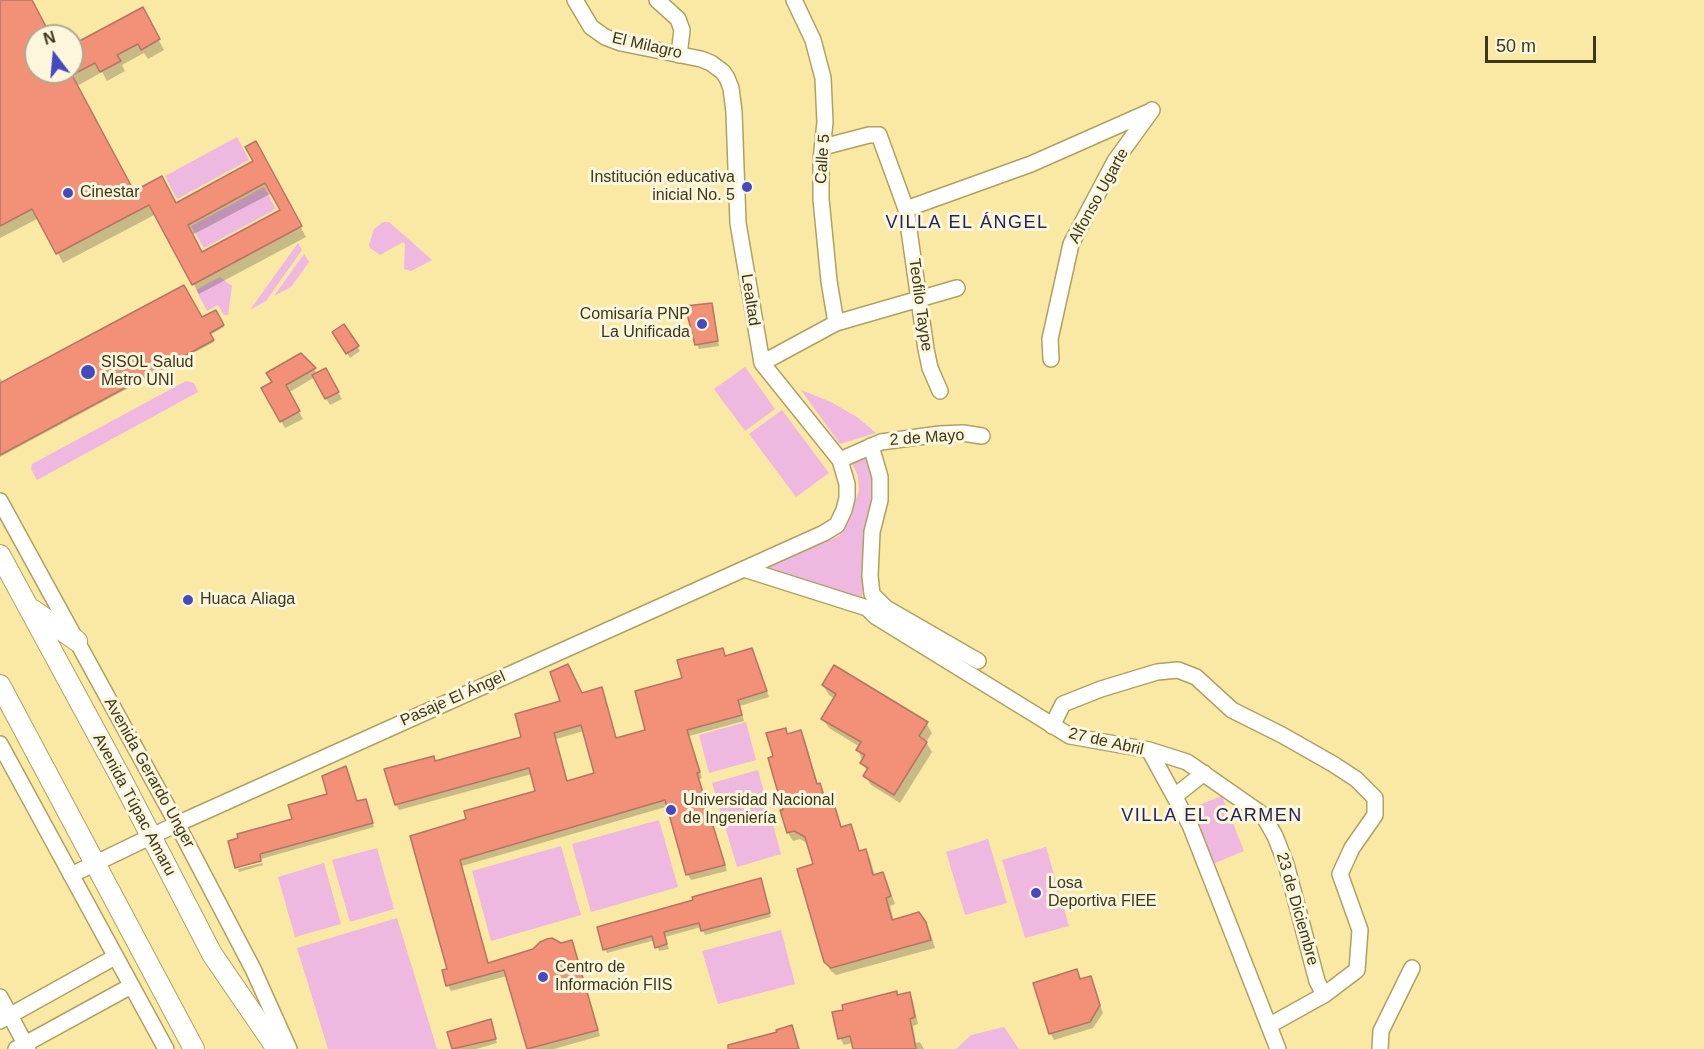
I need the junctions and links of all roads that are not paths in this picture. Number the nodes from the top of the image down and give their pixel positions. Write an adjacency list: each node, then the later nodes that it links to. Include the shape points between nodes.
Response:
1 (575, 0): 4 (street, El Milagro, via 591,27 605,37 621,44)
2 (657, 0): 4 (street, via 678,19 682,30)
3 (794, 0): 6 (street, Calle 5, via 813,40 823,78)
4 (679, 54): 5 (street, El Milagro)
5 (701, 59): 12 (street, Lealtad, via 723,72 731,88 738,223)
6 (823, 147): 7 (street, Teofilo Taype, via 879,135); 10 (street, Calle 5, via 821,199)
7 (906, 209): 9 (street, Teofilo Taype); 11 (street, Alfonso Ugarte, via 1031,164 1152,110 1115,161 1071,244 1050,339)
8 (957, 288): 9 (street)
9 (920, 298): 10 (street); 13 (street, Teofilo Taype, via 930,368)
10 (836, 323): 12 (street)
11 (1051, 359)
12 (762, 363): 16 (street, Lealtad)
13 (940, 391)
14 (982, 436): 15 (street, 2 de Mayo, via 940,434)
15 (871, 446): 16 (street, 2 de Mayo); 23 (street, via 880,477 880,500 872,532 872,594 886,608)
16 (840, 460): 18 (street, Lealtad, via 847,498)
17 (0, 501): 22 (street, Avenida Gerardo Unger)
18 (837, 525): 20 (street, Pasaje El Ángel)
19 (0, 555): 21 (main road, Avenida Túpac Amaru)
20 (744, 569): 25 (street, 27 de Abril, via 867,608); 30 (street, Pasaje El Ángel)
21 (28, 606): 22 (main road); 31 (main road, Avenida Túpac Amaru)
22 (77, 641): 30 (street, Avenida Gerardo Unger)
23 (978, 661)
24 (0, 685): 32 (main road)
25 (1052, 726): 27 (street, 27 de Abril, via 1070,736); 37 (street, via 1063,704 1157,672 1178,670 1196,677 1232,710 1356,779 1375,798 1375,815 1340,874 1360,930 1357,970)
26 (0, 744): 33 (street)
27 (1149, 750): 28 (street, 23 de Diciembre, via 1187,762); 29 (street, 27 de Abril)
28 (1204, 773): 29 (street); 37 (street, 23 de Diciembre, via 1263,815 1275,836)
29 (1175, 796): 40 (street, 27 de Abril)
30 (177, 824): 31 (street, Pasaje El Ángel); 45 (street, Avenida Gerardo Unger, via 253,969)
31 (151, 836): 32 (street, Pasaje El Ángel); 44 (main road, Avenida Túpac Amaru, via 212,954)
32 (96, 863): 33 (street, Pasaje El Ángel); 43 (main road)
33 (71, 875): 34 (street)
34 (115, 957): 36 (street); 39 (street)
35 (1412, 968): 47 (street, via 1382,1031)
36 (131, 986): 41 (street); 42 (street)
37 (1324, 995): 40 (street)
38 (0, 997): 39 (street)
39 (5, 1018): 41 (street)
40 (1270, 1024): 46 (street, 27 de Abril)
41 (23, 1047)
42 (166, 1049)
43 (194, 1049)
44 (277, 1049)
45 (289, 1049)
46 (1278, 1049)
47 (1380, 1049)

